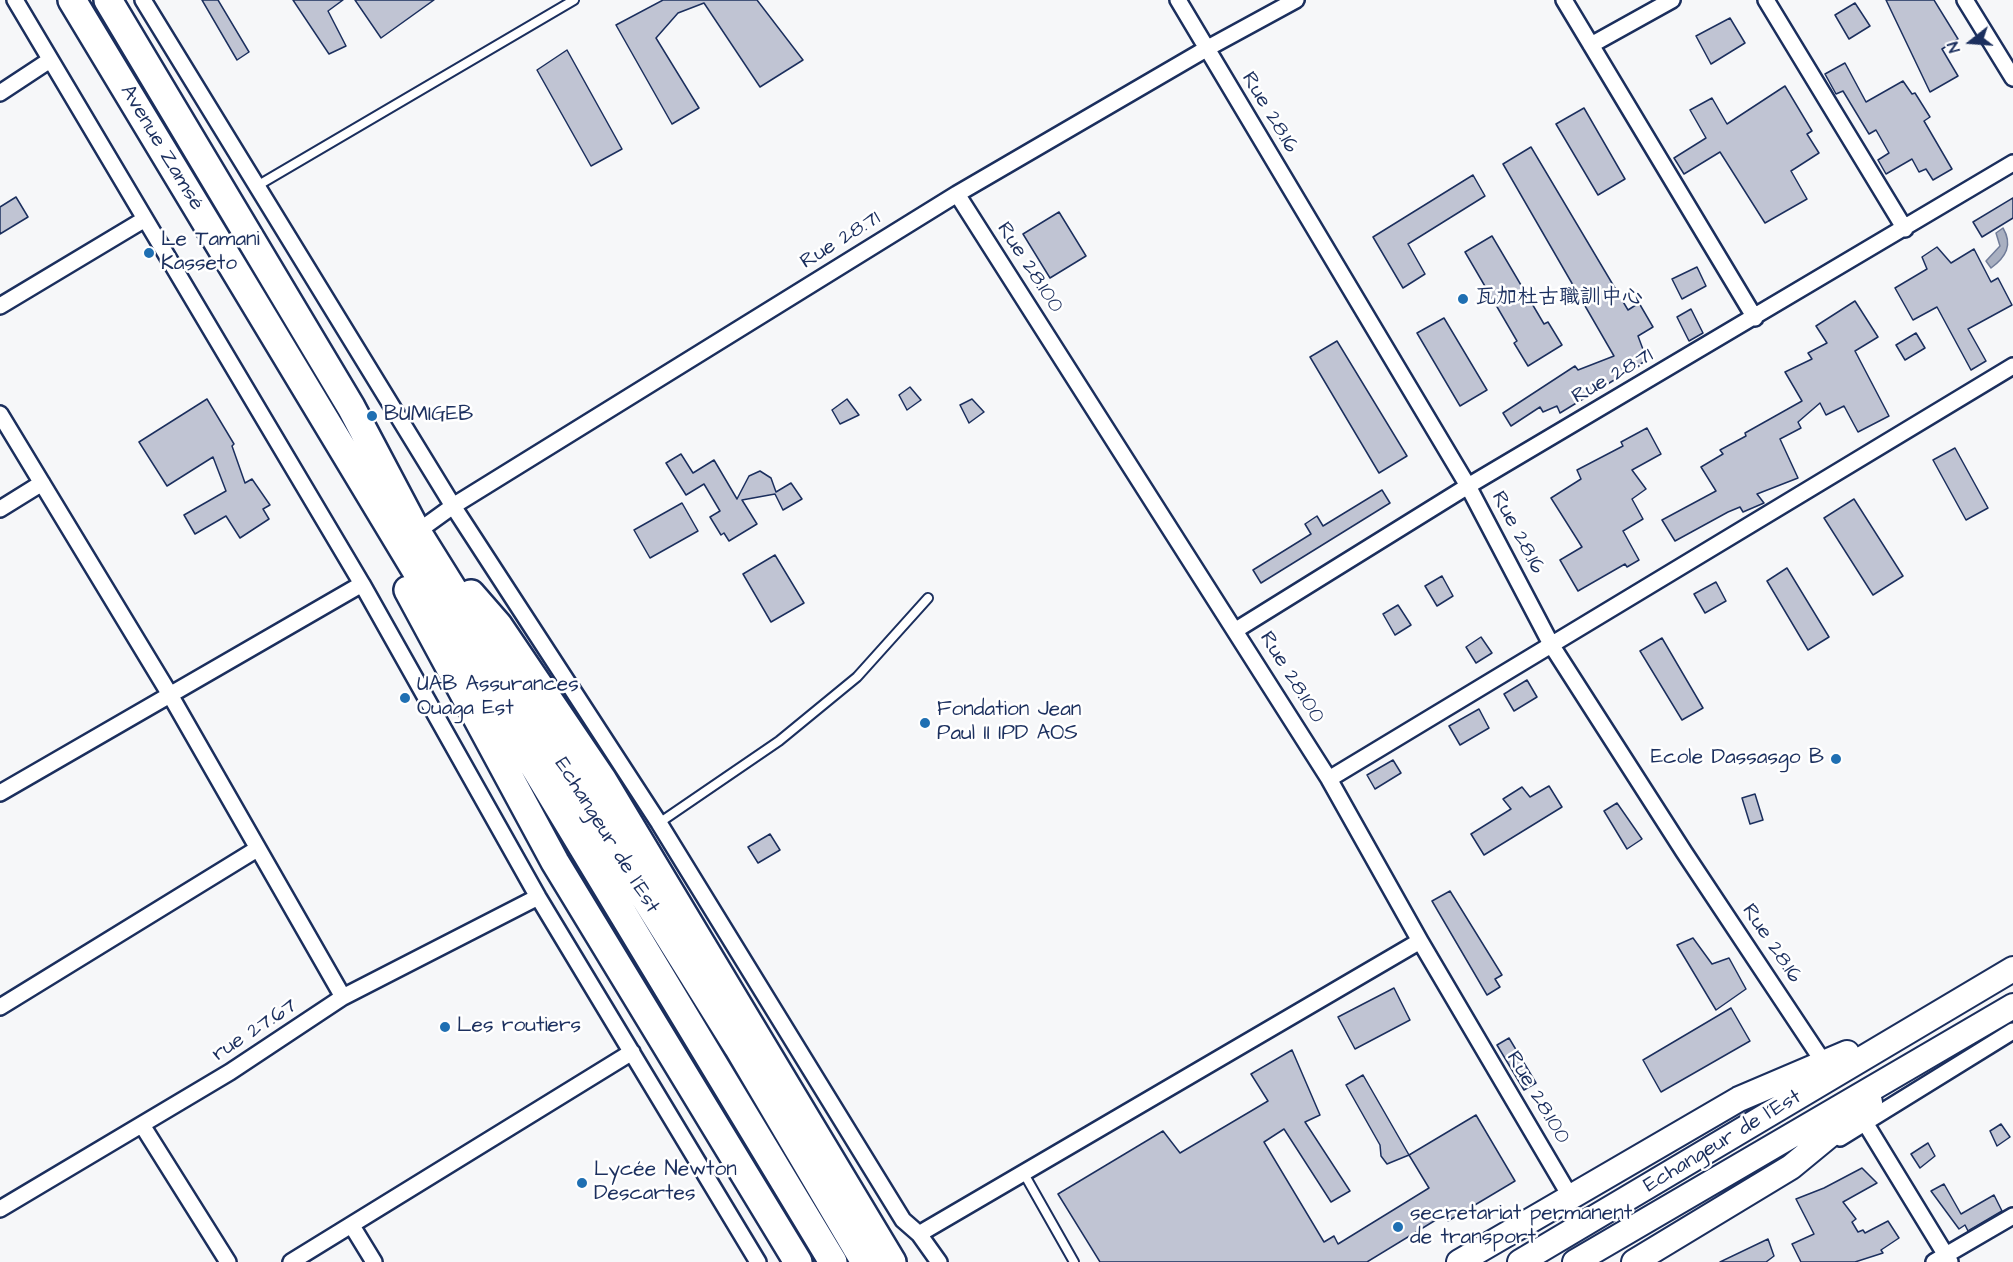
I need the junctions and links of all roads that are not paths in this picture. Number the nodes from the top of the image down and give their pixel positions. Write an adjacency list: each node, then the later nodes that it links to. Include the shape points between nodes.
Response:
1 (15, 0): 14 (street)
2 (72, 0): 27 (highway, Avenue Zamsé)
3 (108, 0): 25 (highway, Avenue Zamsé)
4 (143, 0): 18 (street)
5 (574, 0): 18 (lane)
6 (1178, 0): 13 (street, Rue 28.16)
7 (1296, 0): 13 (street, Rue 28.71)
8 (1564, 0): 12 (street)
9 (1672, 0): 12 (street)
10 (1766, 0): 21 (street)
11 (1965, 0): 15 (street)
12 (1591, 45): 23 (street)
13 (1206, 49): 19 (street, Rue 28.71); 30 (street, Rue 28.16)
14 (50, 60): 16 (street); 20 (street)
15 (2013, 78)
16 (0, 93)
17 (2013, 164): 21 (street, Rue 28.71)
18 (256, 187): 31 (street)
19 (957, 194): 31 (street, Rue 28.71); 36 (street, Rue 28.100)
20 (145, 219): 22 (street); 34 (street)
21 (1905, 229): 23 (street, Rue 28.71)
22 (0, 306)
23 (1755, 318): 30 (street, Rue 28.71)
24 (2013, 366): 37 (street, via 1715,543)
25 (351, 407): 33 (highway, Echangeur de l´Est)
26 (0, 414): 29 (street)
27 (325, 420): 28 (highway, Echangeur de l´Est)
28 (341, 448): 65 (highway, via 403,582 555,862); 66 (highway, Echangeur de l´Est)
29 (42, 483): 32 (street); 38 (street)
30 (1468, 486): 36 (street, Rue 28.71); 37 (street, Rue 28.16)
31 (453, 506): 33 (street, Rue 28.71); 41 (street)
32 (0, 509)
33 (417, 532): 67 (highway, Echangeur de l´Est, via 746,1061); 68 (highway, via 498,625 602,779)
34 (362, 584): 38 (street); 43 (street)
35 (928, 598): 41 (lane, via 857,677 779,741)
36 (1236, 630): 39 (street, Rue 28.100)
37 (1552, 646): 39 (street); 51 (street, Rue 28.16)
38 (169, 693): 40 (street); 42 (street)
39 (1329, 778): 44 (street, Rue 28.100)
40 (0, 793)
41 (659, 823): 59 (street, via 903,1220)
42 (257, 849): 46 (street); 48 (street)
43 (538, 897): 46 (street, rue 27.67); 50 (street)
44 (1420, 941): 54 (street); 55 (street, Rue 28.100)
45 (2013, 969): 51 (main road, via 1945,1010)
46 (344, 997): 53 (street, rue 27.67, via 286,1038)
47 (2013, 1006): 52 (main road)
48 (0, 1007)
49 (2013, 1031): 52 (street)
50 (632, 1052): 58 (street); 64 (street)
51 (1829, 1070): 55 (main road, via 1739,1099); 72 (main road, Echangeur de l´Est)
52 (1858, 1111): 60 (street); 73 (main road, Echangeur de l´Est); 74 (main road, via 1791,1167)
53 (142, 1125): 56 (street, rue 27.67); 61 (street)
54 (1023, 1172): 59 (street); 70 (lane)
55 (1570, 1196): 71 (main road)
56 (0, 1209)
57 (2013, 1216): 60 (street)
58 (352, 1226): 62 (street); 63 (street)
59 (919, 1234): 69 (street)
60 (1944, 1260)
61 (228, 1262)
62 (291, 1262)
63 (374, 1262)
64 (758, 1262)
65 (798, 1262)
66 (833, 1262)
67 (865, 1262)
68 (892, 1262)
69 (939, 1262)
70 (1074, 1262)
71 (1459, 1262)
72 (1520, 1262)
73 (1575, 1262)
74 (1634, 1262)

